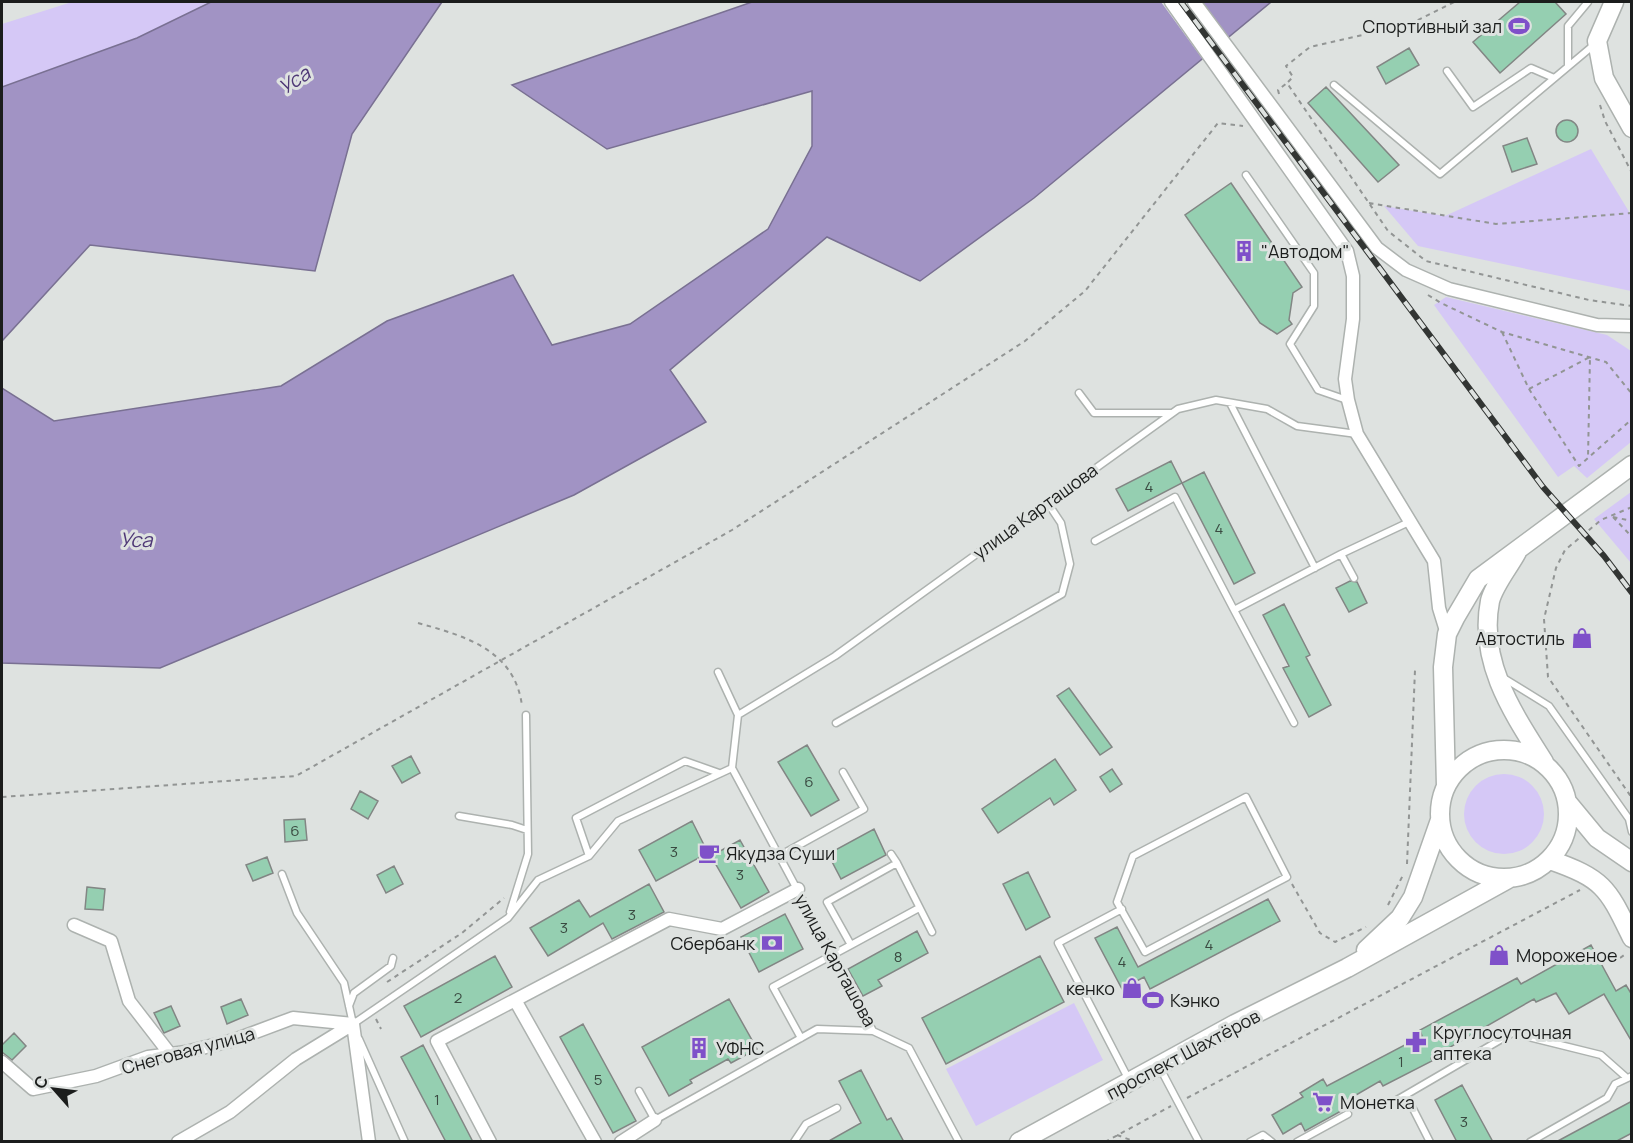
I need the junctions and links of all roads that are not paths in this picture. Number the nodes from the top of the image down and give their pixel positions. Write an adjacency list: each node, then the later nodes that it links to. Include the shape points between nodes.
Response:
1 (1171, 2): 14 (street, via 1347,251 1353,276 1353,319 1345,380)
2 (1194, 2): 12 (street, via 1377,248 1406,270 1449,289 1597,325)
3 (1588, 2): 6 (lane, via 1568,26)
4 (1614, 2): 5 (main road)
5 (1598, 41): 6 (lane); 10 (main road, via 1604,78)
6 (1568, 66): 8 (lane)
7 (1447, 71): 8 (lane, via 1473,107 1531,68)
8 (1554, 78): 9 (lane, via 1440,174)
9 (1334, 85)
10 (1632, 128)
11 (1246, 175): 14 (lane, via 1314,273 1314,306 1290,344 1318,390)
12 (1632, 326)
13 (1079, 393): 16 (lane, via 1094,413)
14 (1348, 400): 17 (street)
15 (1230, 403): 16 (lane, улица Карташова, via 1216,400); 17 (lane, улица Карташова, via 1267,409 1297,426); 24 (lane)
16 (1173, 412): 19 (lane, улица Карташова)
17 (1357, 434): 20 (street)
18 (1632, 465): 22 (main road)
19 (1047, 502): 30 (lane, улица Карташова, via 835,656); 32 (lane, via 1061,523 1070,564 1062,594)
20 (1409, 522): 23 (lane); 27 (street, via 1434,561 1439,608)
21 (1095, 541): 26 (lane, via 1175,497)
22 (1521, 546): 27 (main road, via 1478,579); 29 (main road, via 1491,599 1488,636)
23 (1341, 554): 24 (lane); 25 (lane)
24 (1315, 568): 26 (lane)
25 (1354, 578)
26 (1234, 610): 33 (lane)
27 (1447, 634): 38 (main road, via 1443,667)
28 (718, 672): 30 (lane)
29 (1495, 673): 34 (main road, via 1512,712); 43 (lane, via 1549,706 1629,819)
30 (738, 715): 35 (lane)
31 (526, 716): 42 (lane)
32 (836, 723)
33 (1294, 723)
34 (1545, 764): 38 (main road, via 1519,752 1490,751 1472,758); 39 (main road, via 1560,782)
35 (732, 768): 37 (lane); 46 (lane, улица Карташова)
36 (843, 772): 46 (lane, via 864,809)
37 (719, 773): 45 (lane, via 618,821); 45 (lane, via 685,761 576,818)
38 (1446, 786): 41 (main road)
39 (1568, 803): 47 (main road, via 1569,824); 48 (main road, via 1597,838)
40 (459, 816): 42 (lane)
41 (1440, 820): 51 (main road, via 1444,839 1455,856 1488,877); 62 (main road, via 1413,897 1400,918)
42 (528, 830): 55 (lane, via 528,854)
43 (1632, 832)
44 (891, 854): 49 (lane)
45 (589, 856): 55 (lane, via 538,880)
46 (779, 856): 52 (lane, улица Карташова)
47 (1550, 860): 51 (main road, via 1531,873); 59 (main road, via 1597,881 1610,894)
48 (1632, 862)
49 (897, 863): 53 (lane); 58 (lane, via 827,902)
50 (282, 874): 64 (lane, via 297,913 344,982)
51 (1508, 879): 62 (main road)
52 (798, 889): 60 (lane, улица Карташова); 63 (street, via 722,929 669,919)
53 (919, 908): 57 (lane); 58 (lane)
54 (1122, 909): 54 (lane, via 1117,902 1133,856 1246,797 1287,877 1145,952); 72 (lane, via 1058,943)
55 (508, 918): 65 (lane)
56 (75, 925): 68 (street, via 111,941 129,1001)
57 (932, 932)
58 (851, 945): 60 (lane)
59 (1630, 945)
60 (833, 955): 66 (lane, улица Карташова); 67 (lane, via 773,987)
61 (393, 958): 64 (lane, via 391,966 354,993)
62 (1347, 968): 70 (main road, проспект Шахтёров)
63 (515, 1000): 82 (street, via 437,1041); 83 (street)
64 (349, 1007): 65 (lane)
65 (353, 1024): 68 (street, Снеговая улица, via 293,1018 234,1040); 79 (street, via 296,1059 230,1112); 80 (street); 81 (lane)
66 (873, 1031): 67 (lane, via 817,1029); 86 (lane, улица Карташова, via 909,1048)
67 (801, 1038): 78 (lane)
68 (170, 1054): 69 (street, Снеговая улица, via 33,1089)
69 (2, 1062)
70 (1160, 1067): 72 (main road, проспект Шахтёров); 88 (lane)
71 (1629, 1077): 74 (lane, via 1601,1055 1512,1033); 93 (lane, via 1615,1084 1607,1098)
72 (1131, 1083): 87 (main road, проспект Шахтёров)
73 (639, 1091): 78 (lane)
74 (1406, 1095): 75 (lane); 92 (lane)
75 (1390, 1104)
76 (837, 1108): 85 (lane, via 806,1124)
77 (1348, 1114): 91 (lane)
78 (655, 1120): 84 (street)
79 (178, 1142)
80 (369, 1142)
81 (405, 1142)
82 (490, 1142)
83 (595, 1142)
84 (621, 1142)
85 (794, 1142)
86 (958, 1142)
87 (1019, 1142)
88 (1199, 1142)
89 (1250, 1142): 90 (lane, via 1263,1135)
90 (1272, 1142)
91 (1297, 1142)
92 (1430, 1142)
93 (1530, 1142)

